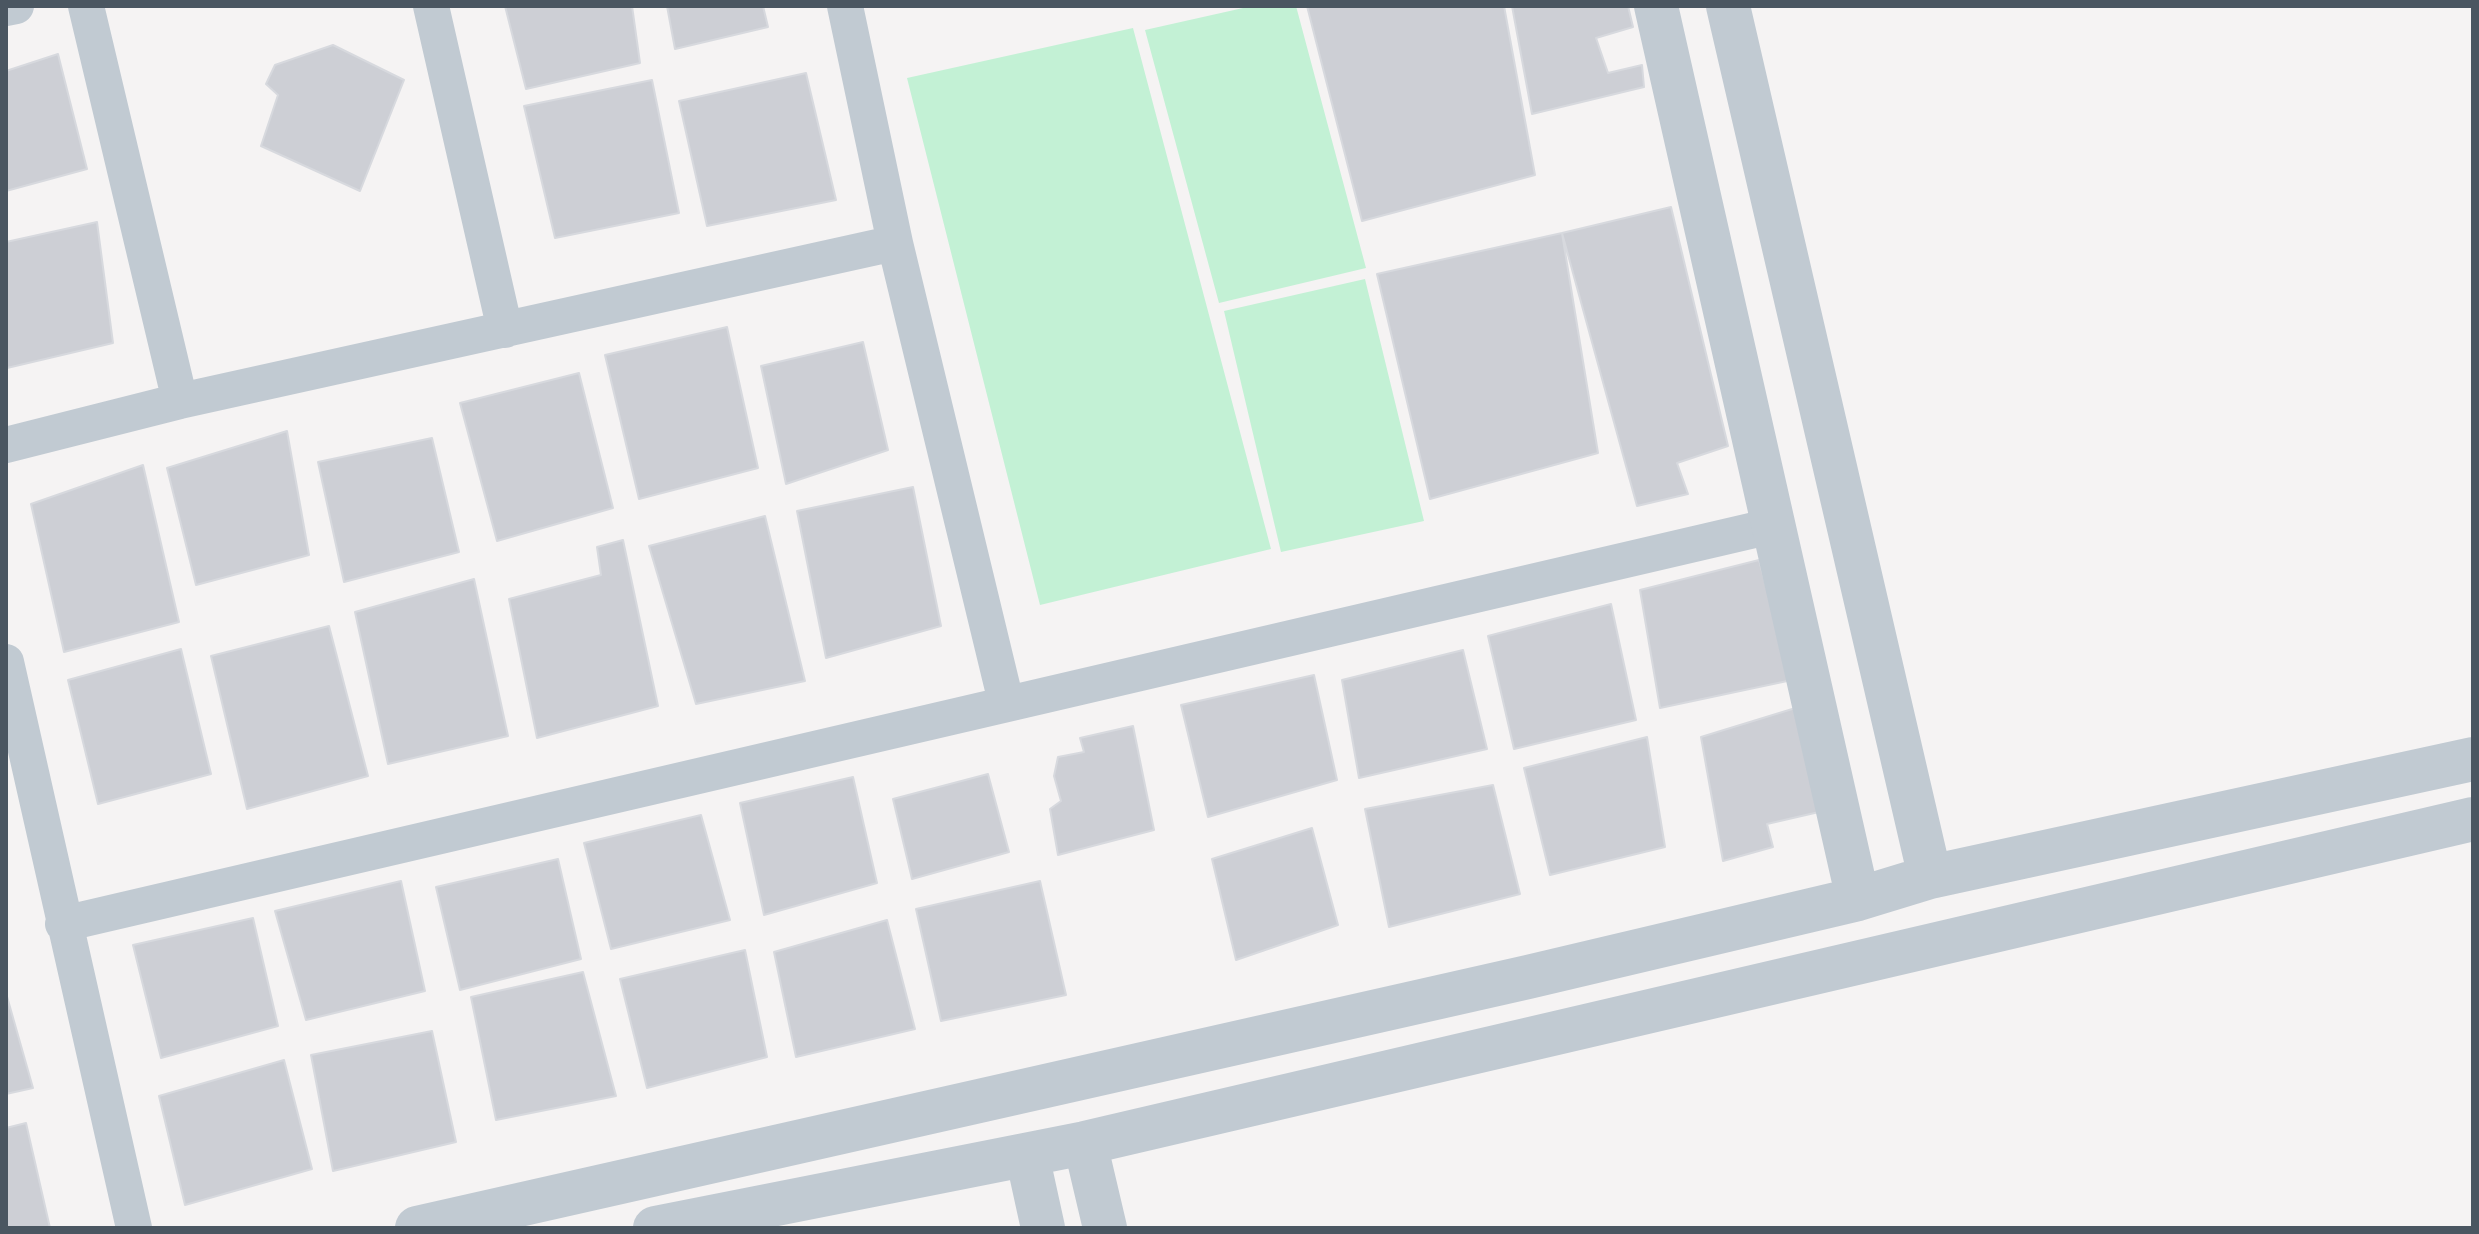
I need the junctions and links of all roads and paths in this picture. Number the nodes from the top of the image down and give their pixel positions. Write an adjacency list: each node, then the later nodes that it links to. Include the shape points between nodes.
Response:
1 (16, 6): 7 (street)
2 (86, 6): 10 (street)
3 (431, 6): 9 (street)
4 (845, 6): 8 (street)
5 (1656, 6): 12 (street)
6 (1728, 6): 17 (street)
7 (6, 8)
8 (895, 243): 9 (street); 14 (street)
9 (505, 330): 10 (street)
10 (180, 401): 11 (street)
11 (6, 445)
12 (1776, 525): 14 (street); 18 (street)
13 (6, 662): 19 (street)
14 (1006, 702): 19 (street)
15 (2473, 759): 17 (street)
16 (2473, 819): 21 (street)
17 (1930, 877): 18 (street)
18 (1858, 899): 20 (street)
19 (63, 924): 25 (street)
20 (1528, 977): 21 (street); 24 (street)
21 (1542, 1036): 22 (street)
22 (1085, 1143): 23 (street); 29 (street)
23 (1027, 1155): 27 (street); 28 (street)
24 (490, 1221): 26 (street)
25 (134, 1228)
26 (417, 1228)
27 (655, 1228)
28 (1043, 1228)
29 (1105, 1228)

